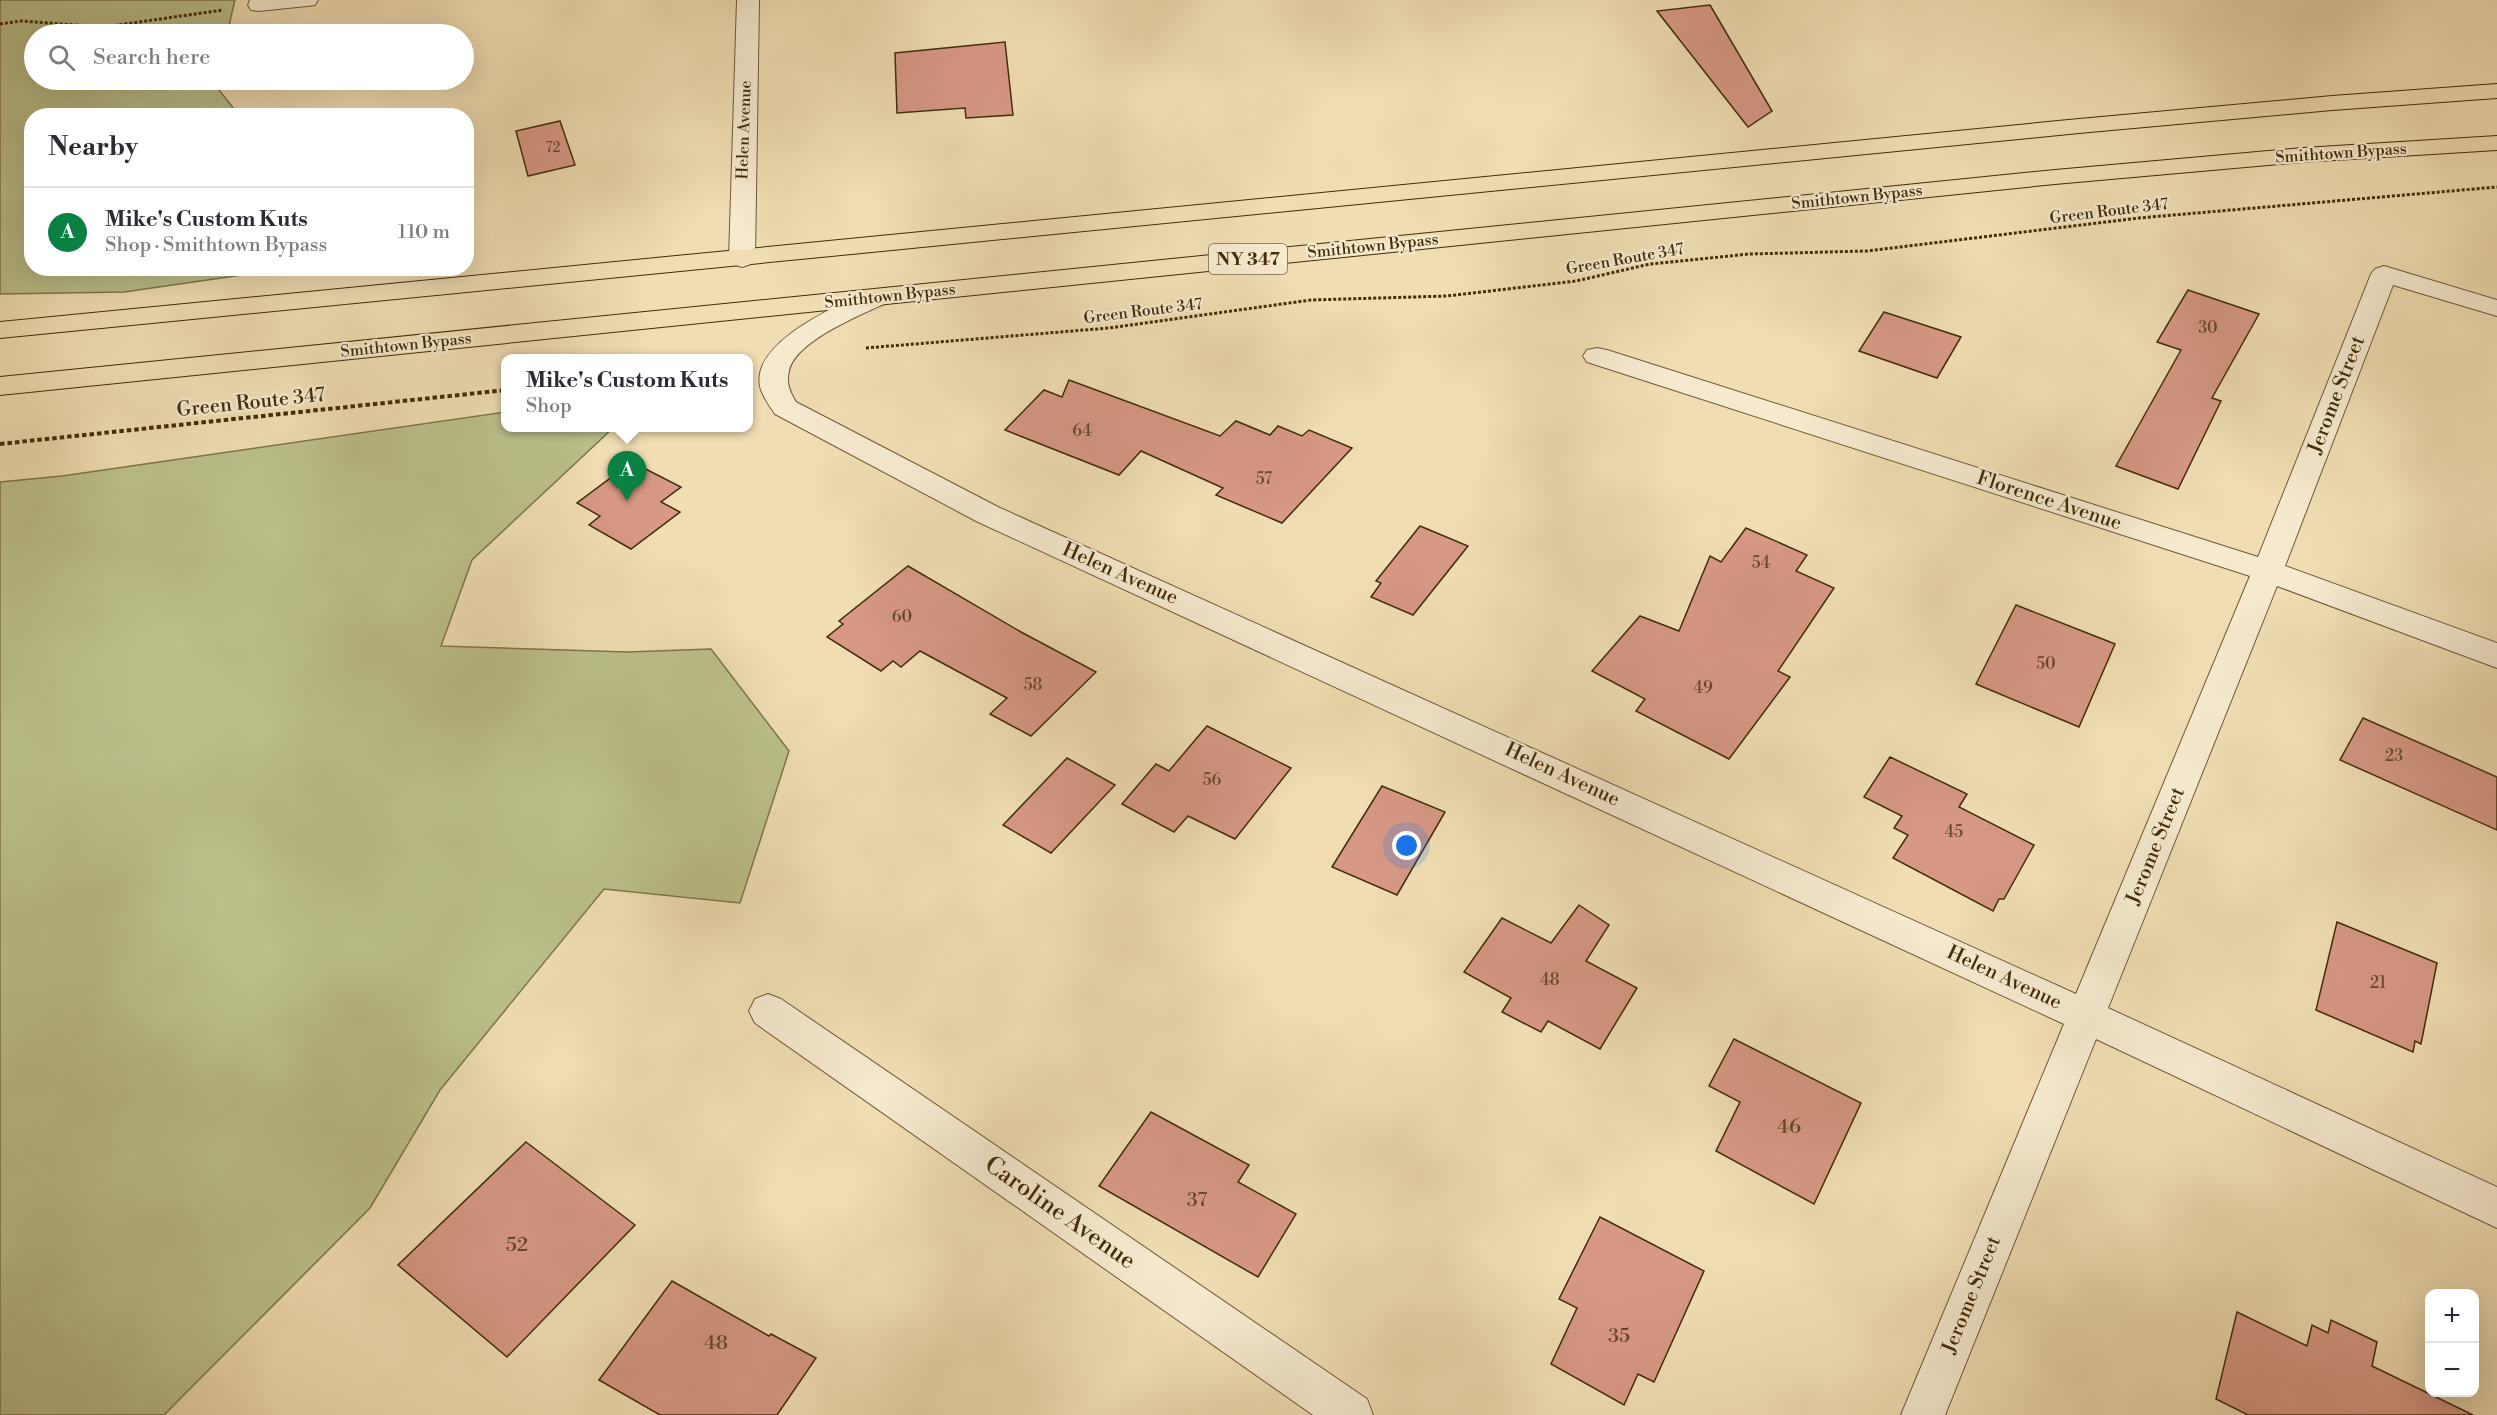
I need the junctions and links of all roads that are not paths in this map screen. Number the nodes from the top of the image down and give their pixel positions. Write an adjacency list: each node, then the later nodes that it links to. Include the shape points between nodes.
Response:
1 (307, 0): 3 (street)
2 (748, 0): 6 (street, Helen Avenue)
3 (260, 2)
4 (2497, 91): 6 (highway, via 2079,126)
5 (2497, 143): 7 (highway, Smithtown Bypass / NY 347, via 2055,177)
6 (742, 259): 9 (highway)
7 (877, 297): 11 (highway, Smithtown Bypass / NY 347); 15 (street, Helen Avenue, via 822,324 790,346 775,373 774,387 785,408 987,514)
8 (2497, 308): 12 (street, Jerome Street, via 2384,274)
9 (0, 330)
10 (1597, 356): 12 (street, Florence Avenue)
11 (0, 386)
12 (2268, 571): 13 (street, Florence Avenue); 15 (street, Jerome Street)
13 (2497, 656)
14 (768, 1011): 17 (street, Caroline Avenue)
15 (2086, 1016): 16 (street, Helen Avenue); 18 (street, Jerome Street)
16 (2497, 1208)
17 (1351, 1415)
18 (1923, 1415)

